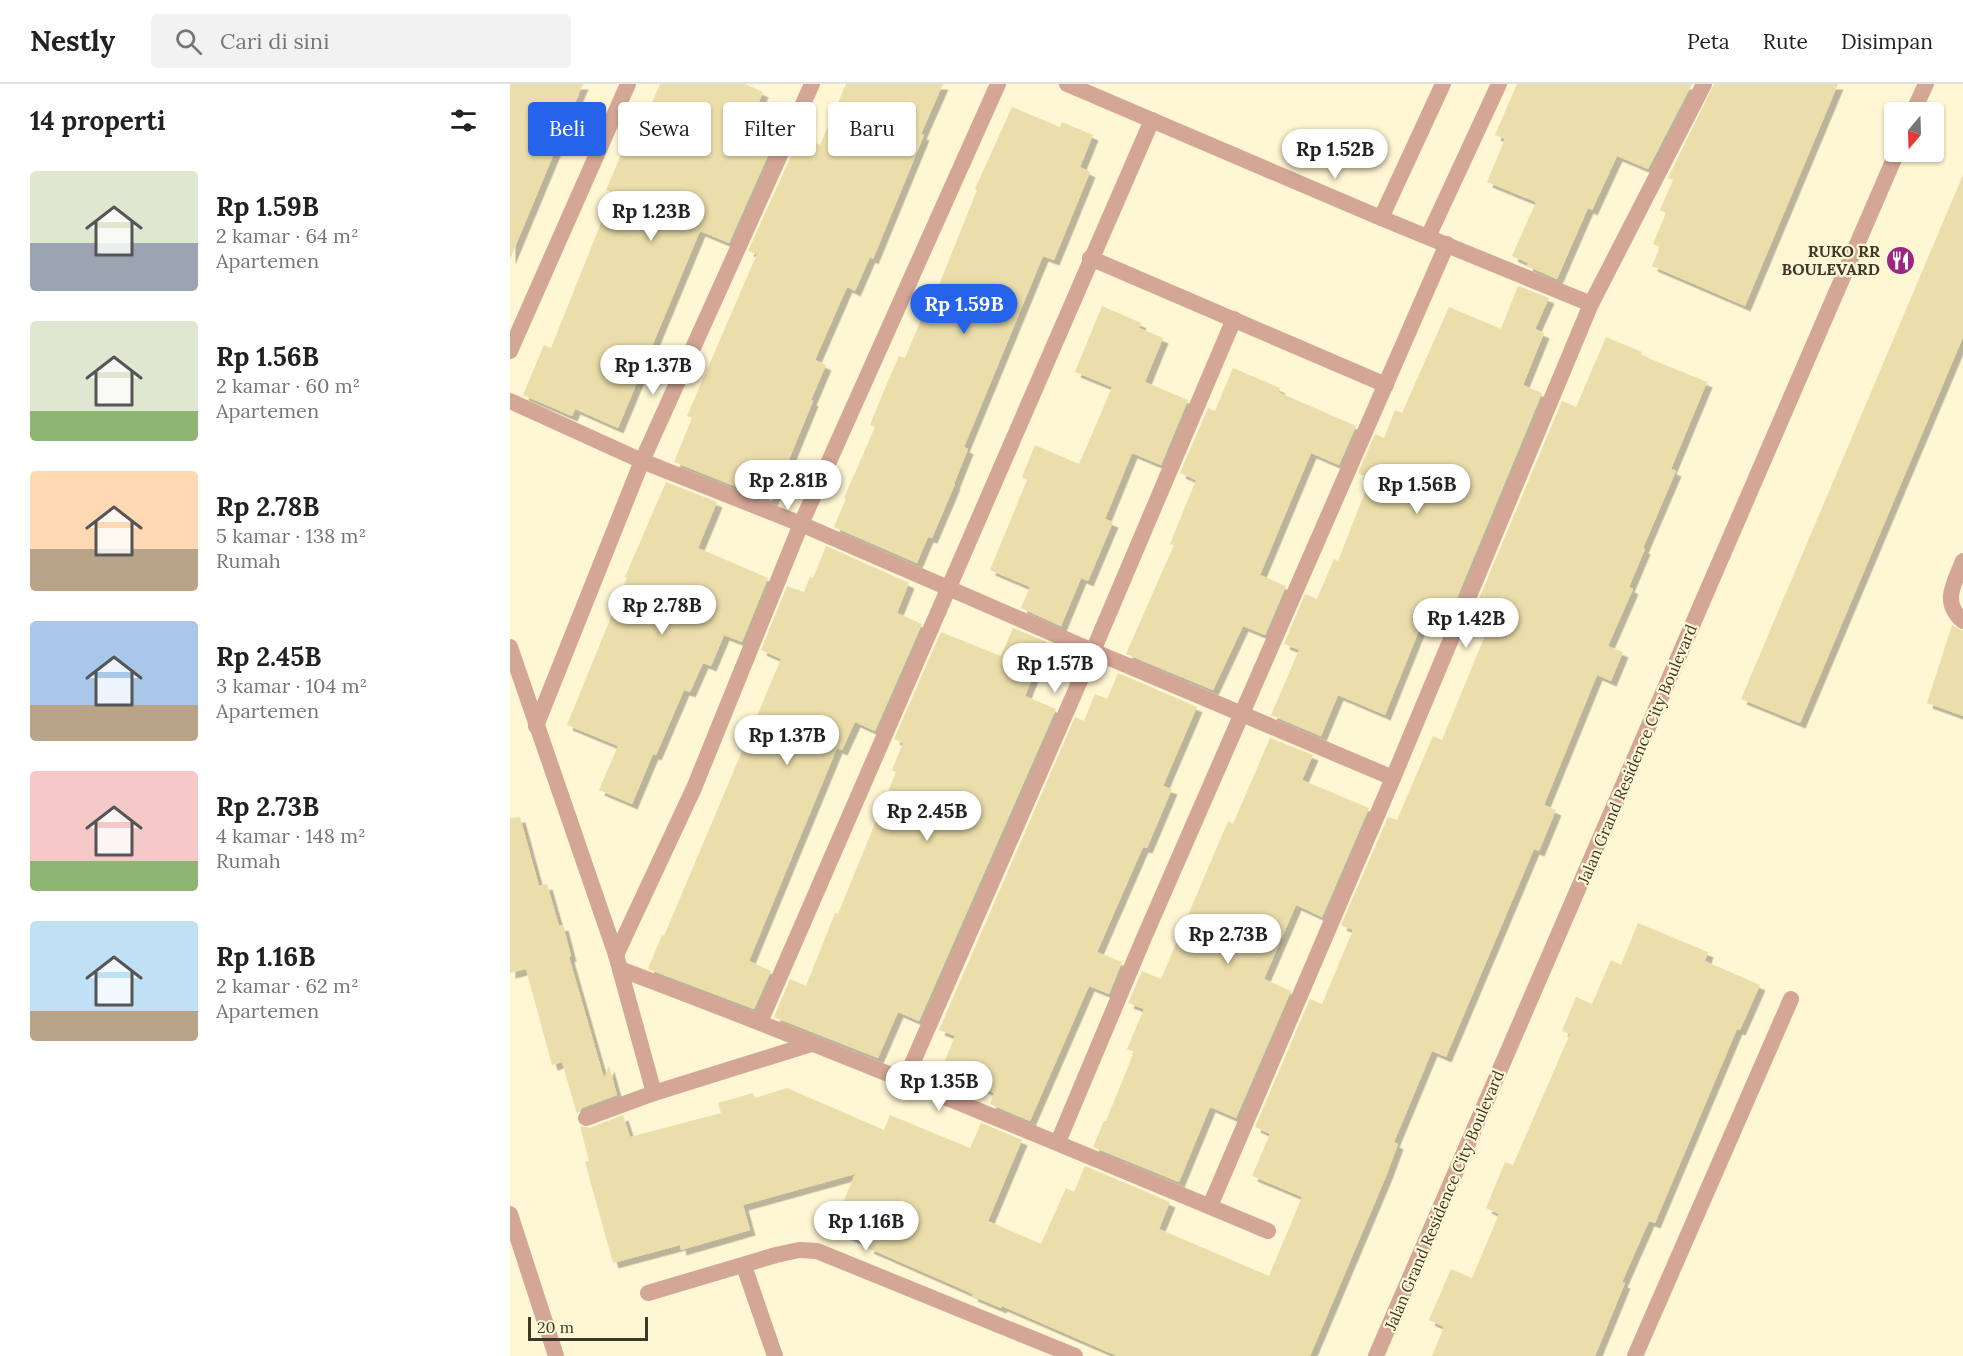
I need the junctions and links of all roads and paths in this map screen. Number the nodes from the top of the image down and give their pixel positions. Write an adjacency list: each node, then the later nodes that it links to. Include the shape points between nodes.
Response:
1 (628, 84): 18 (street)
2 (812, 84): 21 (street)
3 (998, 84): 22 (street)
4 (1067, 84): 10 (street)
5 (1443, 84): 12 (street)
6 (1499, 84): 13 (street)
7 (1704, 84): 16 (street)
8 (1926, 84): 9 (street)
9 (1918, 102)
10 (1152, 120): 12 (street); 15 (street)
11 (1893, 162): 48 (street, Jalan Grand Residence City Boulevard)
12 (1381, 218): 13 (street)
13 (1428, 237): 14 (street)
14 (1447, 244): 16 (street); 19 (street)
15 (1090, 258): 17 (street); 24 (street)
16 (1591, 304): 30 (street)
17 (1234, 319): 19 (street); 27 (street)
18 (510, 351)
19 (1386, 385): 28 (street)
20 (510, 401): 21 (street)
21 (642, 461): 22 (street); 29 (street)
22 (801, 524): 24 (street); 31 (street, via 694,788)
23 (1963, 561): 25 (street, via 1949,597 1952,609)
24 (950, 589): 27 (street); 33 (street)
25 (1963, 621)
26 (510, 647): 29 (street)
27 (1092, 651): 28 (street); 35 (street)
28 (1241, 715): 30 (street); 38 (street)
29 (536, 726): 31 (street)
30 (1393, 778): 39 (street)
31 (618, 962): 33 (street); 36 (street)
32 (1791, 999): 49 (street)
33 (760, 1022): 34 (street)
34 (811, 1044): 35 (street); 36 (street)
35 (905, 1080): 38 (street)
36 (654, 1093): 37 (street)
37 (586, 1118)
38 (1058, 1142): 39 (street)
39 (1210, 1206): 41 (street)
40 (510, 1214): 42 (street)
41 (1268, 1230)
42 (516, 1250): 45 (street)
43 (744, 1266): 44 (street); 46 (street); 47 (street, via 799,1250 817,1251)
44 (648, 1293)
45 (556, 1356)
46 (775, 1356)
47 (1075, 1356)
48 (1377, 1356)
49 (1635, 1356)

